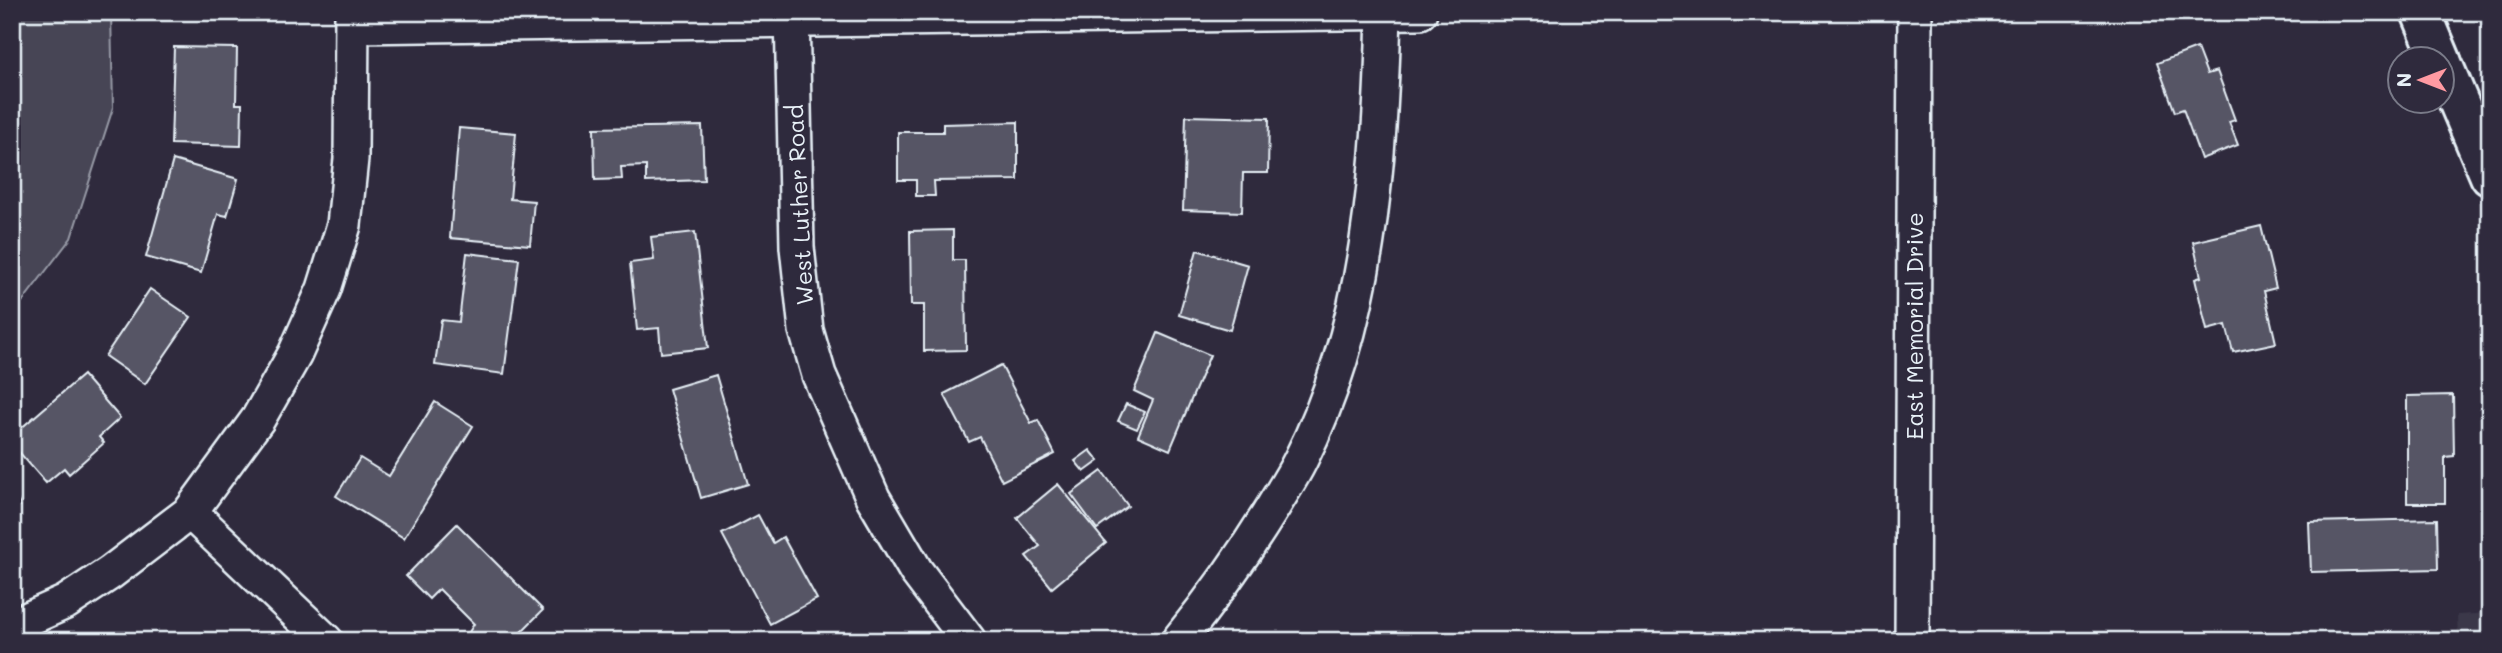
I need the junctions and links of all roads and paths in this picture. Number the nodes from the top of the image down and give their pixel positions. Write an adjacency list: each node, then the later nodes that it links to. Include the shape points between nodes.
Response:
1 (1420, 12): 4 (street)
2 (1914, 12): 15 (street, East Memorial Drive)
3 (2421, 12): 7 (main road)
4 (1384, 13): 5 (street); 14 (street, via 1379,148 1364,257 1333,383 1300,462 1220,587)
5 (792, 17): 6 (street); 13 (street, West Luther Road, via 797,247 806,330 819,375 873,498 916,571)
6 (352, 19): 10 (street, via 349,181 337,254 314,311 258,419)
7 (2436, 46)
8 (2456, 95): 9 (main road)
9 (2490, 176)
10 (190, 512): 11 (street, via 66,602); 12 (street)
11 (12, 626)
12 (326, 641)
13 (969, 641)
14 (1178, 641)
15 (1912, 641)

